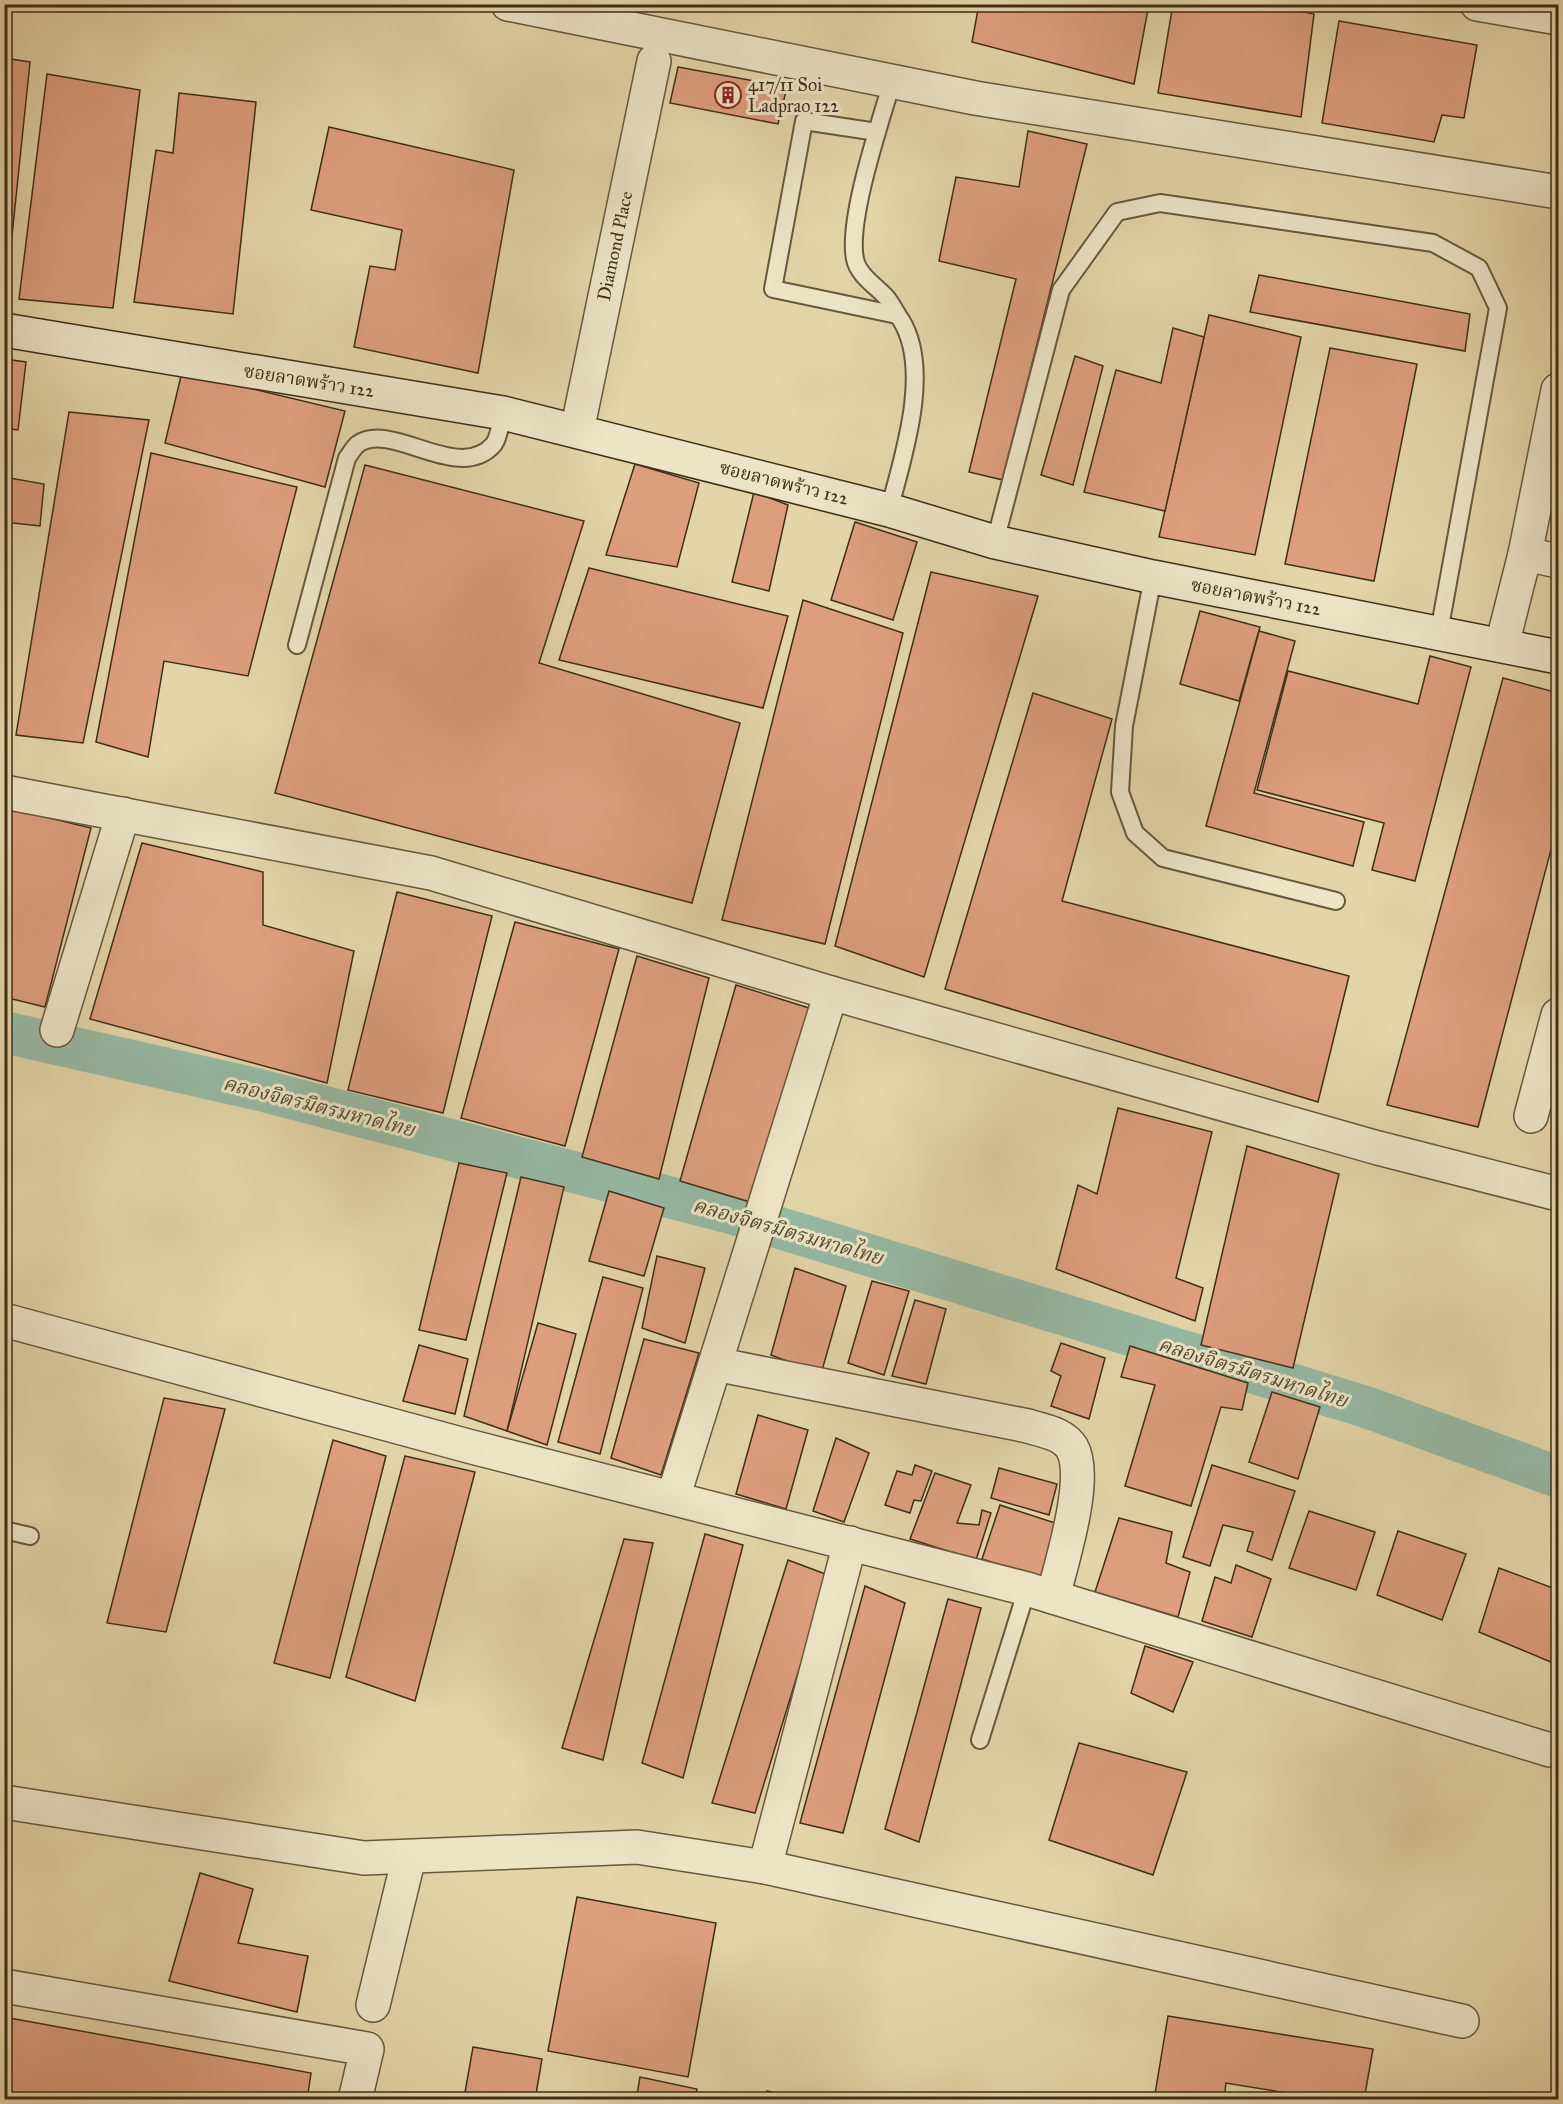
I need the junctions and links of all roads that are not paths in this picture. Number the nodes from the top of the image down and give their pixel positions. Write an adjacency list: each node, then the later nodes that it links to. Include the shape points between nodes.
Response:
1 (508, 4): 5 (street)
2 (1477, 4): 3 (street)
3 (1558, 18)
4 (654, 61): 12 (street, Diamond Place)
5 (892, 82): 6 (lane); 7 (street)
6 (877, 132): 8 (lane, via 856,226 855,260); 8 (lane, via 804,121 773,288)
7 (1558, 192)
8 (897, 315): 14 (lane, via 910,335 915,369 908,440)
9 (4, 330): 11 (street, ซอยลาดพร้าว 122)
10 (1558, 390): 13 (street)
11 (503, 413): 12 (street, ซอยลาดพร้าว 122); 20 (lane, via 495,443 479,456 459,459 376,438 358,444 347,458)
12 (577, 431): 14 (street, ซอยลาดพร้าว 122)
13 (1552, 459): 16 (street)
14 (889, 510): 15 (street, ซอยลาดพร้าว 122)
15 (995, 542): 18 (street, ซอยลาดพร้าว 122); 19 (lane, via 1061,290 1117,212 1160,203 1433,243 1479,268 1498,308)
16 (1525, 554): 17 (street); 21 (street)
17 (1558, 561)
18 (1153, 577): 19 (street, ซอยลาดพร้าว 122); 25 (lane, via 1124,726 1120,792 1135,833 1163,858)
19 (1439, 632): 21 (street, ซอยลาดพร้าว 122)
20 (297, 645)
21 (1502, 645): 22 (street, ซอยลาดพร้าว 122)
22 (1558, 657)
23 (4, 792): 24 (street)
24 (123, 814): 26 (street, via 431,873); 28 (street)
25 (1336, 901)
26 (831, 993): 30 (street, via 1378,1148); 32 (street)
27 (1558, 1015): 29 (street)
28 (57, 1030)
29 (1531, 1116)
30 (1558, 1194)
31 (4, 1320): 33 (street)
32 (715, 1364): 33 (street); 37 (street, via 1028,1426 1060,1436 1072,1448 1076,1460 1075,1509)
33 (673, 1498): 36 (street)
34 (4, 1530): 35 (lane)
35 (30, 1536)
36 (850, 1543): 37 (street); 42 (street)
37 (1040, 1593): 38 (lane); 39 (street)
38 (980, 1740)
39 (1550, 1750)
40 (4, 1802): 41 (street, via 364,1858)
41 (409, 1857): 42 (street, via 637,1847); 44 (street)
42 (765, 1868): 45 (street)
43 (4, 1986): 46 (street, via 367,2049)
44 (373, 2005)
45 (1462, 2021)
46 (355, 2100)

